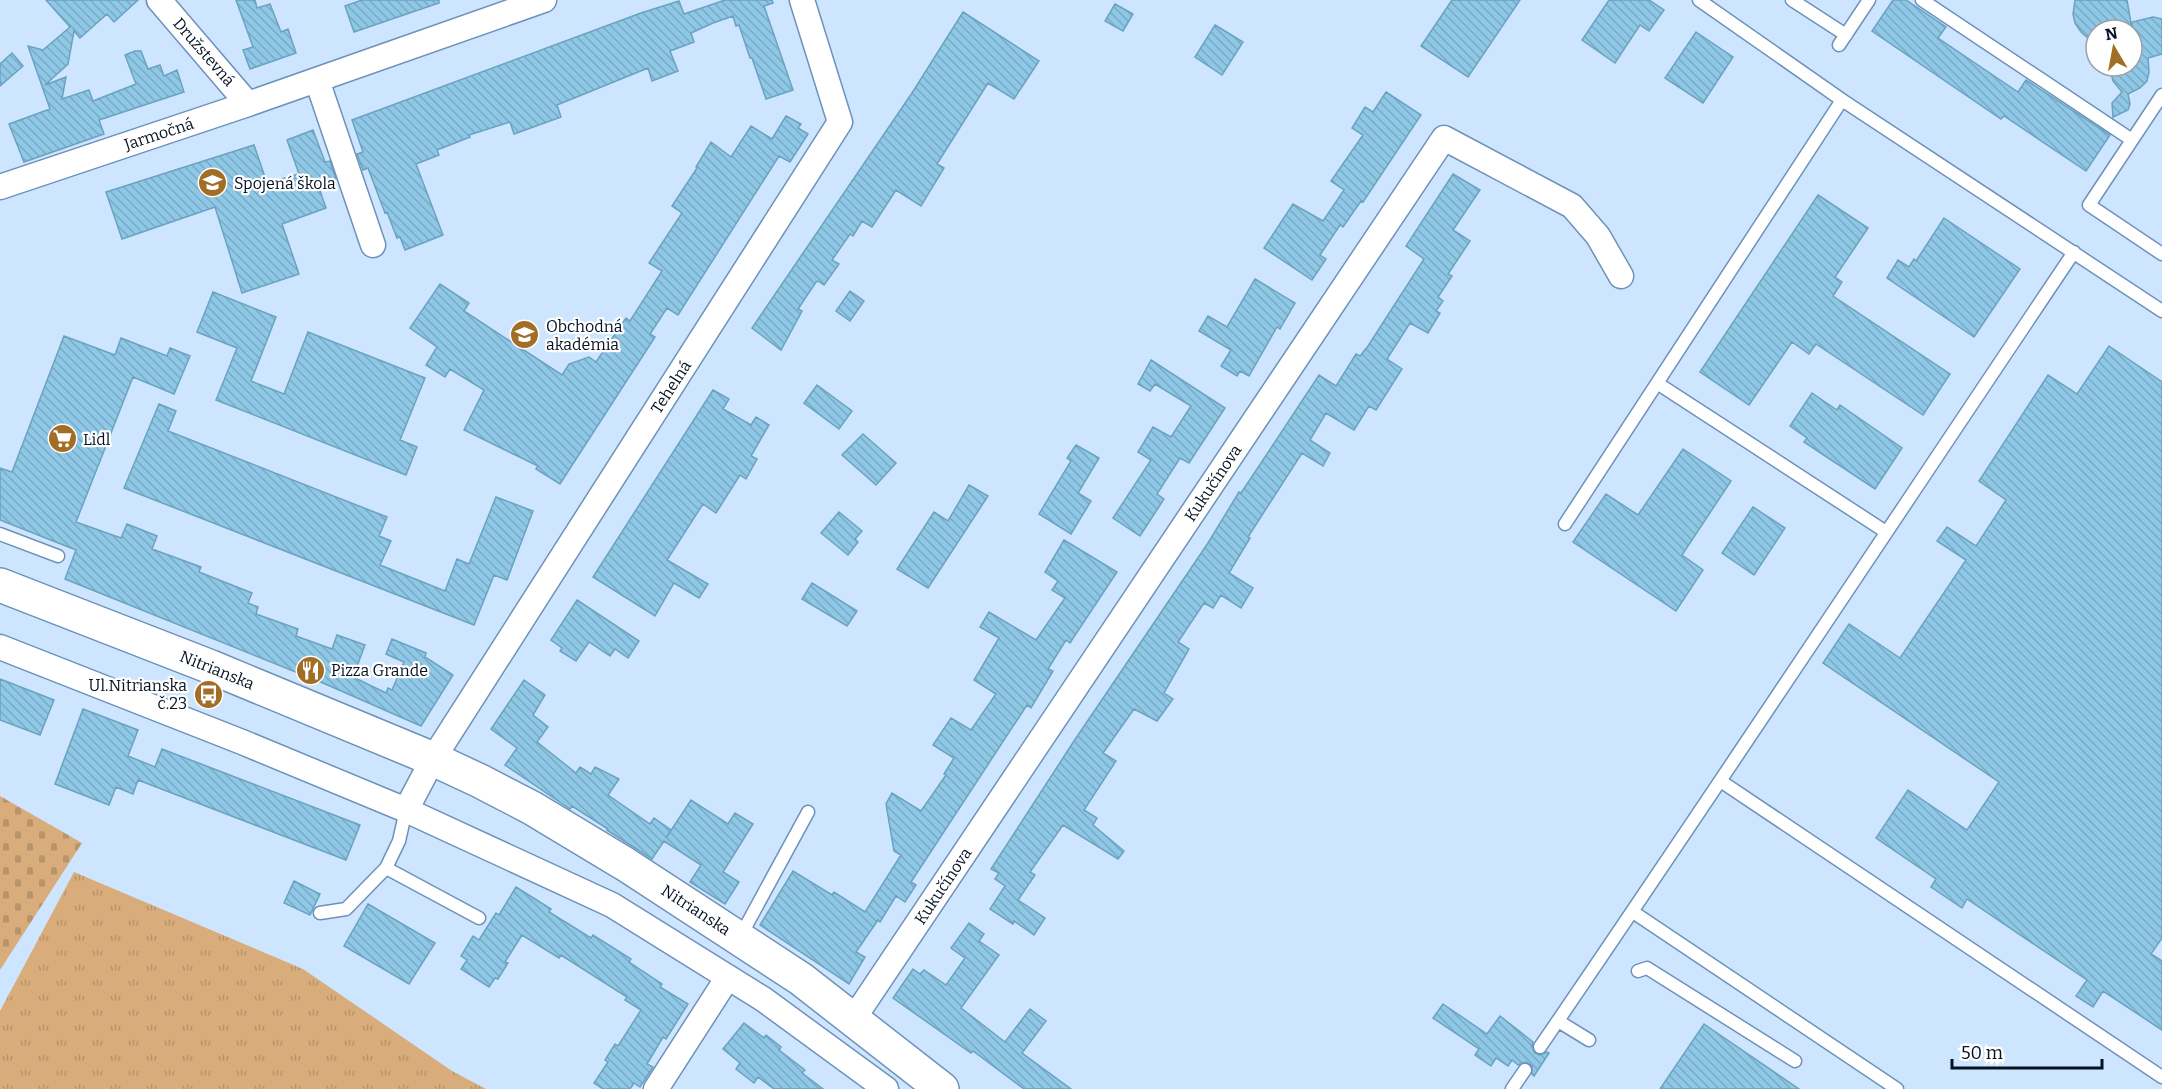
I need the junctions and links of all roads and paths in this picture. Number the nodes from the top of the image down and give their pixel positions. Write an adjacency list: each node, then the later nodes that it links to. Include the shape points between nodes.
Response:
1 (159, 0): 11 (street, Družstevná)
2 (544, 0): 8 (street, Jarmočná)
3 (802, 0): 26 (street, Tehelná, via 840,122)
4 (1699, 0): 10 (lane)
5 (1792, 0): 6 (lane, via 1842,40)
6 (1869, 0)
7 (1922, 0): 12 (lane)
8 (317, 80): 11 (street, Jarmočná); 14 (street)
9 (2162, 95): 12 (lane)
10 (1842, 100): 15 (lane); 19 (lane)
11 (248, 104): 13 (street, Jarmočná)
12 (2132, 140): 16 (lane, via 2089,205)
13 (0, 187)
14 (373, 245)
15 (2074, 252): 18 (lane); 21 (lane)
16 (2162, 254)
17 (1621, 276): 37 (street, Kukučínova, via 1598,236 1572,206 1444,138)
18 (2162, 311)
19 (1657, 382): 20 (lane); 21 (lane)
20 (1564, 524)
21 (1886, 532): 27 (lane)
22 (0, 534): 23 (lane)
23 (58, 556)
24 (0, 585): 26 (main road, Nitrianska)
25 (0, 647): 28 (street)
26 (433, 759): 28 (street); 34 (main road, Nitrianska, via 542,814)
27 (1722, 782): 31 (lane); 43 (lane)
28 (406, 810): 30 (lane, via 399,841); 36 (street, via 612,905)
29 (807, 812): 34 (lane)
30 (386, 868): 32 (lane, via 346,909); 33 (lane)
31 (1633, 912): 38 (lane); 48 (lane)
32 (320, 913)
33 (479, 918)
34 (740, 938): 37 (main road, Nitrianska)
35 (1638, 971): 41 (lane, via 1647,968)
36 (728, 977): 44 (street); 45 (street)
37 (854, 1018): 46 (main road, Nitrianska)
38 (1558, 1021): 39 (lane); 40 (lane)
39 (1589, 1040)
40 (1540, 1047)
41 (1795, 1061)
42 (1525, 1070): 47 (lane)
43 (2162, 1077)
44 (656, 1089)
45 (886, 1089)
46 (942, 1089)
47 (1512, 1089)
48 (1897, 1089)

